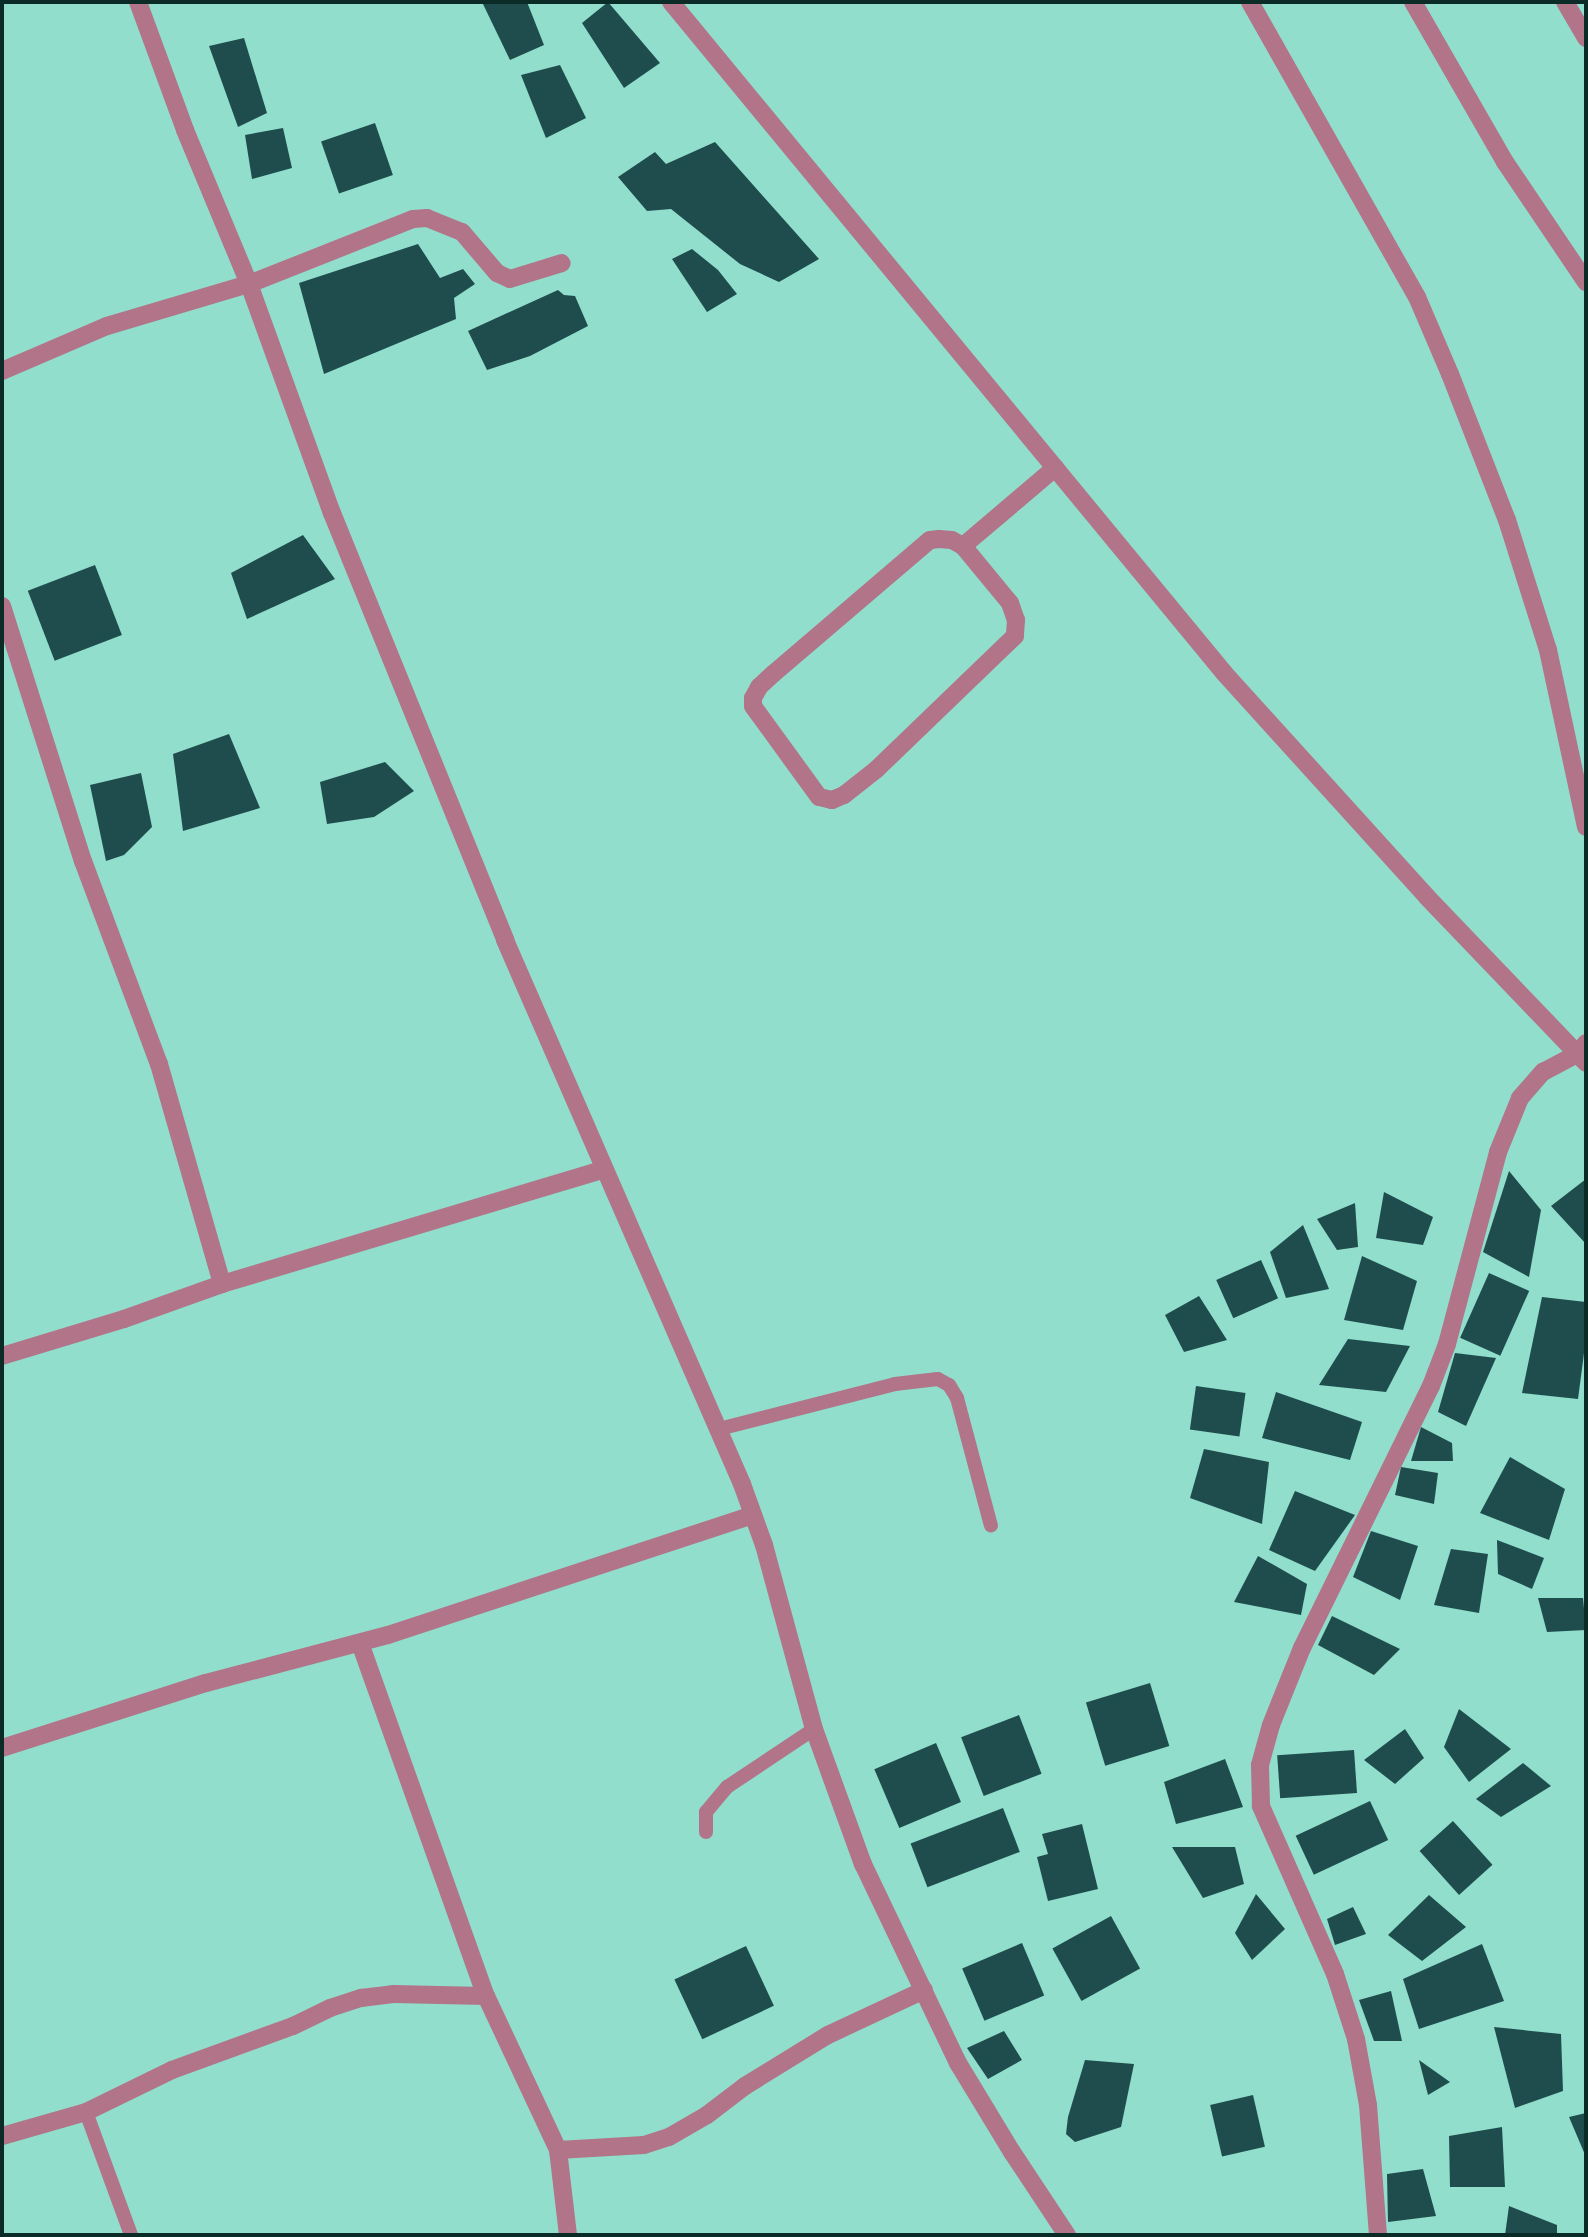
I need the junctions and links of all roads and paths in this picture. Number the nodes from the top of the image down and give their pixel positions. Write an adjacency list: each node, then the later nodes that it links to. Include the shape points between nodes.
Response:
1 (138, 2): 9 (street)
2 (671, 2): 11 (street)
3 (1250, 2): 14 (street, via 1417,297 1450,374 1507,520 1548,650)
4 (1413, 2): 8 (street, via 1505,162)
5 (1565, 2): 6 (street)
6 (1586, 38)
7 (562, 263): 9 (street, via 510,279 497,273 462,232 427,218 414,219)
8 (1586, 282)
9 (248, 285): 10 (street, via 107,326); 16 (street, via 332,513)
10 (2, 370)
11 (1055, 468): 12 (street); 15 (street, via 1225,674 1427,897)
12 (963, 546): 12 (street, via 1010,603 1015,636 877,769 844,795 832,800 819,797 753,706 759,687 930,541 952,540)
13 (2, 606): 17 (street, via 83,861 159,1064)
14 (1586, 827)
15 (1583, 1053): 34 (street, via 1543,1072 1520,1098 1498,1152 1447,1343 1431,1386 1302,1648 1259,1765 1262,1806 1335,1974 1356,2039 1368,2105)
16 (603, 1170): 17 (street); 19 (street)
17 (222, 1284): 18 (street)
18 (2, 1356)
19 (719, 1429): 20 (street); 21 (lane, via 895,1384 938,1378 957,1398)
20 (753, 1515): 22 (street); 23 (street)
21 (991, 1526)
22 (360, 1643): 24 (street, via 206,1683); 27 (street)
23 (814, 1729): 25 (lane, via 727,1787 706,1812); 26 (street, via 863,1864)
24 (2, 1748)
25 (706, 1832)
26 (924, 1990): 30 (street, via 828,2035 669,2137 644,2145); 33 (street, via 958,2063)
27 (486, 1996): 28 (street, via 361,1998 183,2065); 30 (street)
28 (86, 2112): 29 (street); 31 (lane)
29 (2, 2136)
30 (558, 2150): 32 (street)
31 (131, 2235)
32 (568, 2235)
33 (1067, 2235)
34 (1378, 2235)

